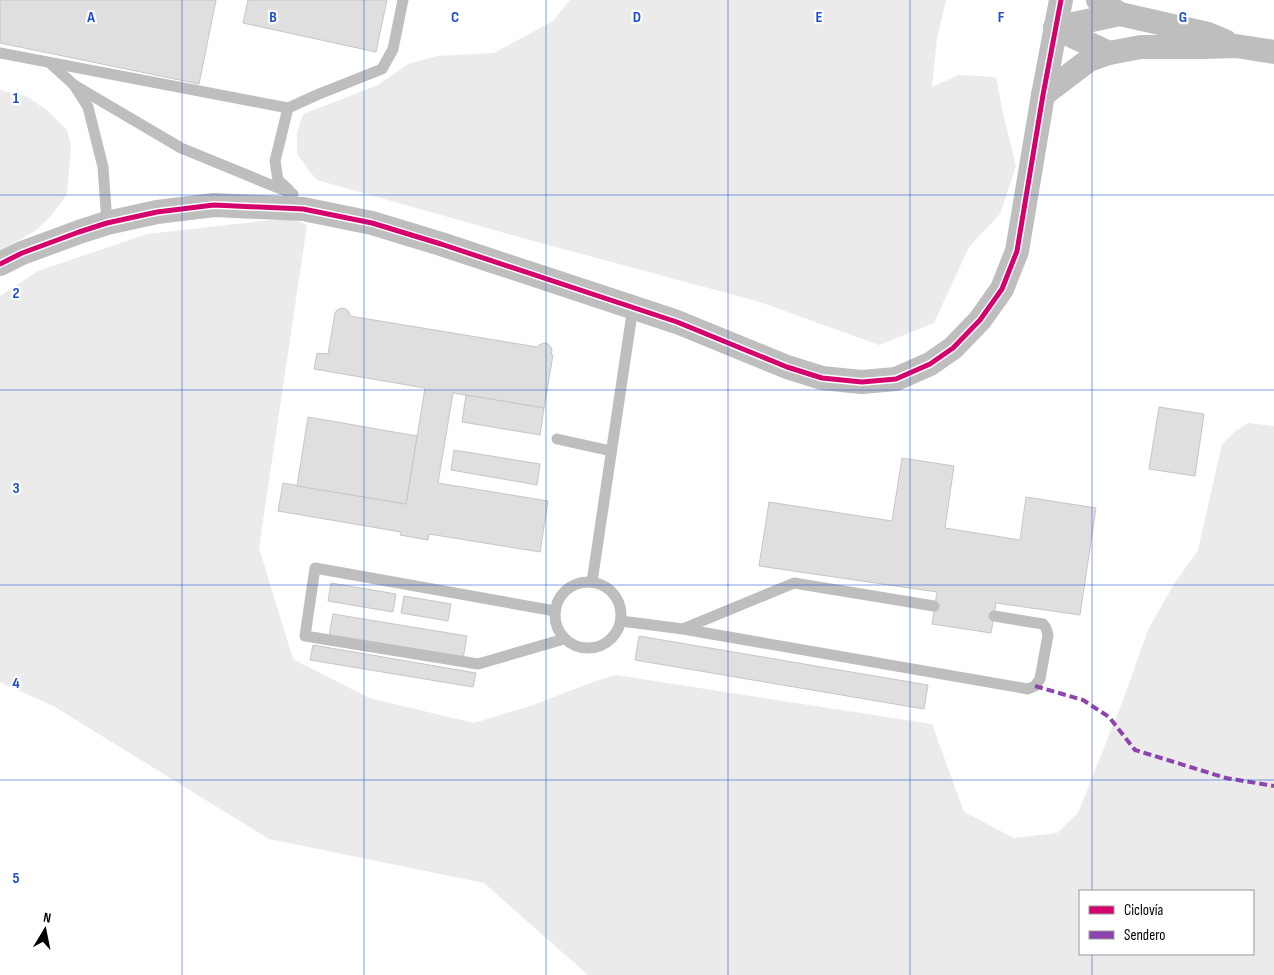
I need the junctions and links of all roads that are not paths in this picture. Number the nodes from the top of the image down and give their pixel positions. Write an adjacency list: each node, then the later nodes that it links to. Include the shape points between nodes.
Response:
1 (403, 0): 13 (lane, via 394,49 382,69)
2 (1061, 0): 5 (street)
3 (1098, 0): 4 (street)
4 (1120, 14): 5 (street); 6 (street, via 1208,34)
5 (1055, 28): 9 (street); 12 (street)
6 (1236, 46): 7 (street); 9 (street, via 1141,47)
7 (1274, 52)
8 (0, 53): 10 (lane)
9 (1109, 53): 12 (street, via 1090,60)
10 (49, 62): 11 (lane); 13 (lane)
11 (74, 84): 14 (lane, via 181,148); 15 (lane, via 88,107 103,167)
12 (1043, 95): 17 (street, via 1017,252 1002,289 980,320 953,348 930,364 896,379 862,382 822,378)
13 (288, 108): 14 (lane, via 275,161 278,180)
14 (298, 202): 15 (street, via 157,212); 17 (street, via 372,222)
15 (107, 223): 16 (street)
16 (0, 264)
17 (633, 307): 19 (lane)
18 (557, 439): 19 (lane)
19 (611, 451): 20 (lane)
20 (592, 582): 22 (lane, via 581,582 563,592); 24 (lane, via 611,591 618,600)
21 (934, 606): 25 (lane, via 794,582)
22 (554, 611): 26 (lane, via 558,631); 26 (lane, via 315,568 305,636 478,664)
23 (994, 616): 25 (lane, via 1043,624 1046,628 1048,635 1040,679 1035,686 1028,689)
24 (621, 621): 25 (lane); 26 (lane, via 611,639 603,645 582,648)
25 (684, 629)
26 (564, 639)

